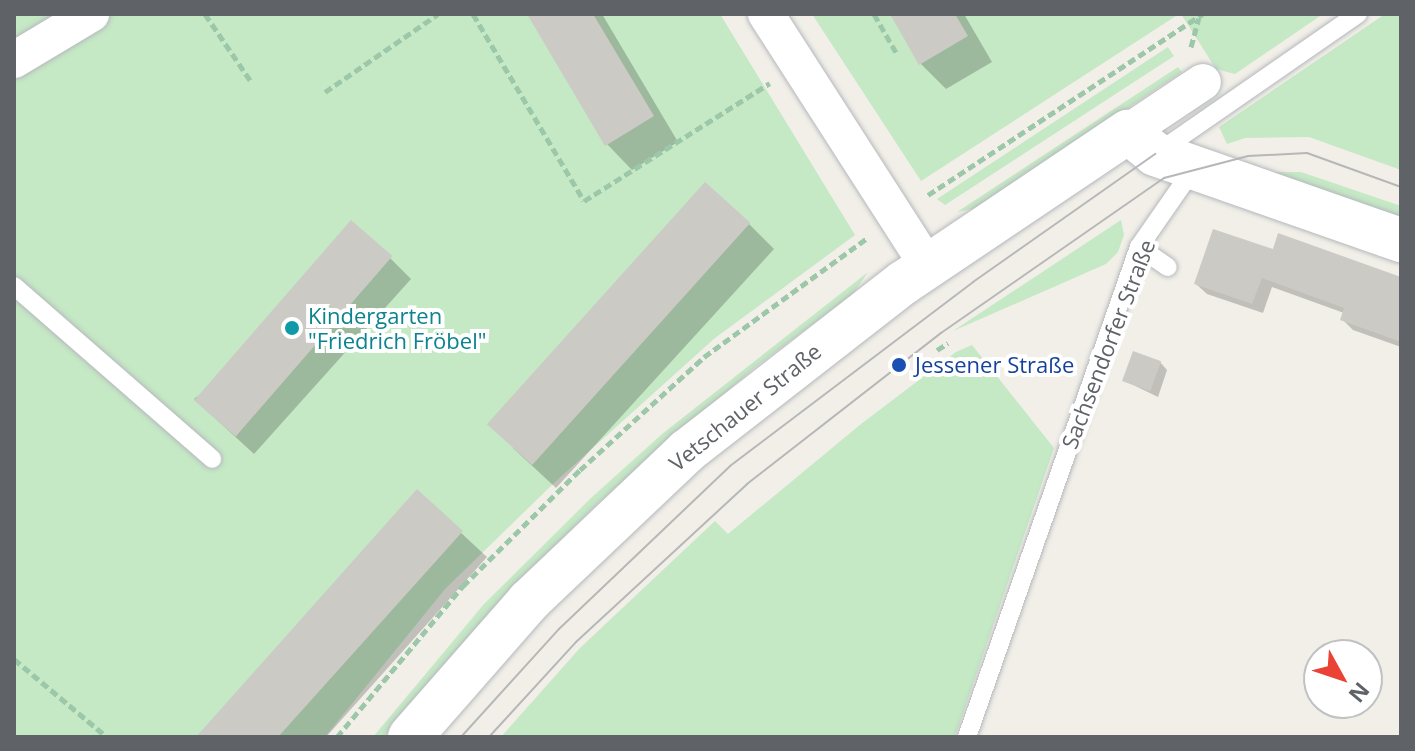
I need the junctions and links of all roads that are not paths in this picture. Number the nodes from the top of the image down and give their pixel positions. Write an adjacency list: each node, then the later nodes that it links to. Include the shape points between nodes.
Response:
1 (91, 14): 4 (street)
2 (766, 14): 9 (street)
3 (1358, 14): 6 (lane)
4 (14, 60)
5 (1197, 67): 6 (street, Vetschauer Straße)
6 (1159, 151): 7 (street); 8 (lane, Sachsendorfer Straße); 9 (street, Vetschauer Straße)
7 (1401, 240)
8 (1139, 247): 10 (lane); 14 (lane, Sachsendorfer Straße)
9 (928, 266): 13 (street, Vetschauer Straße, via 774,381 609,522 529,601)
10 (1168, 267)
11 (14, 286): 12 (lane)
12 (212, 459)
13 (410, 737)
14 (967, 737)

